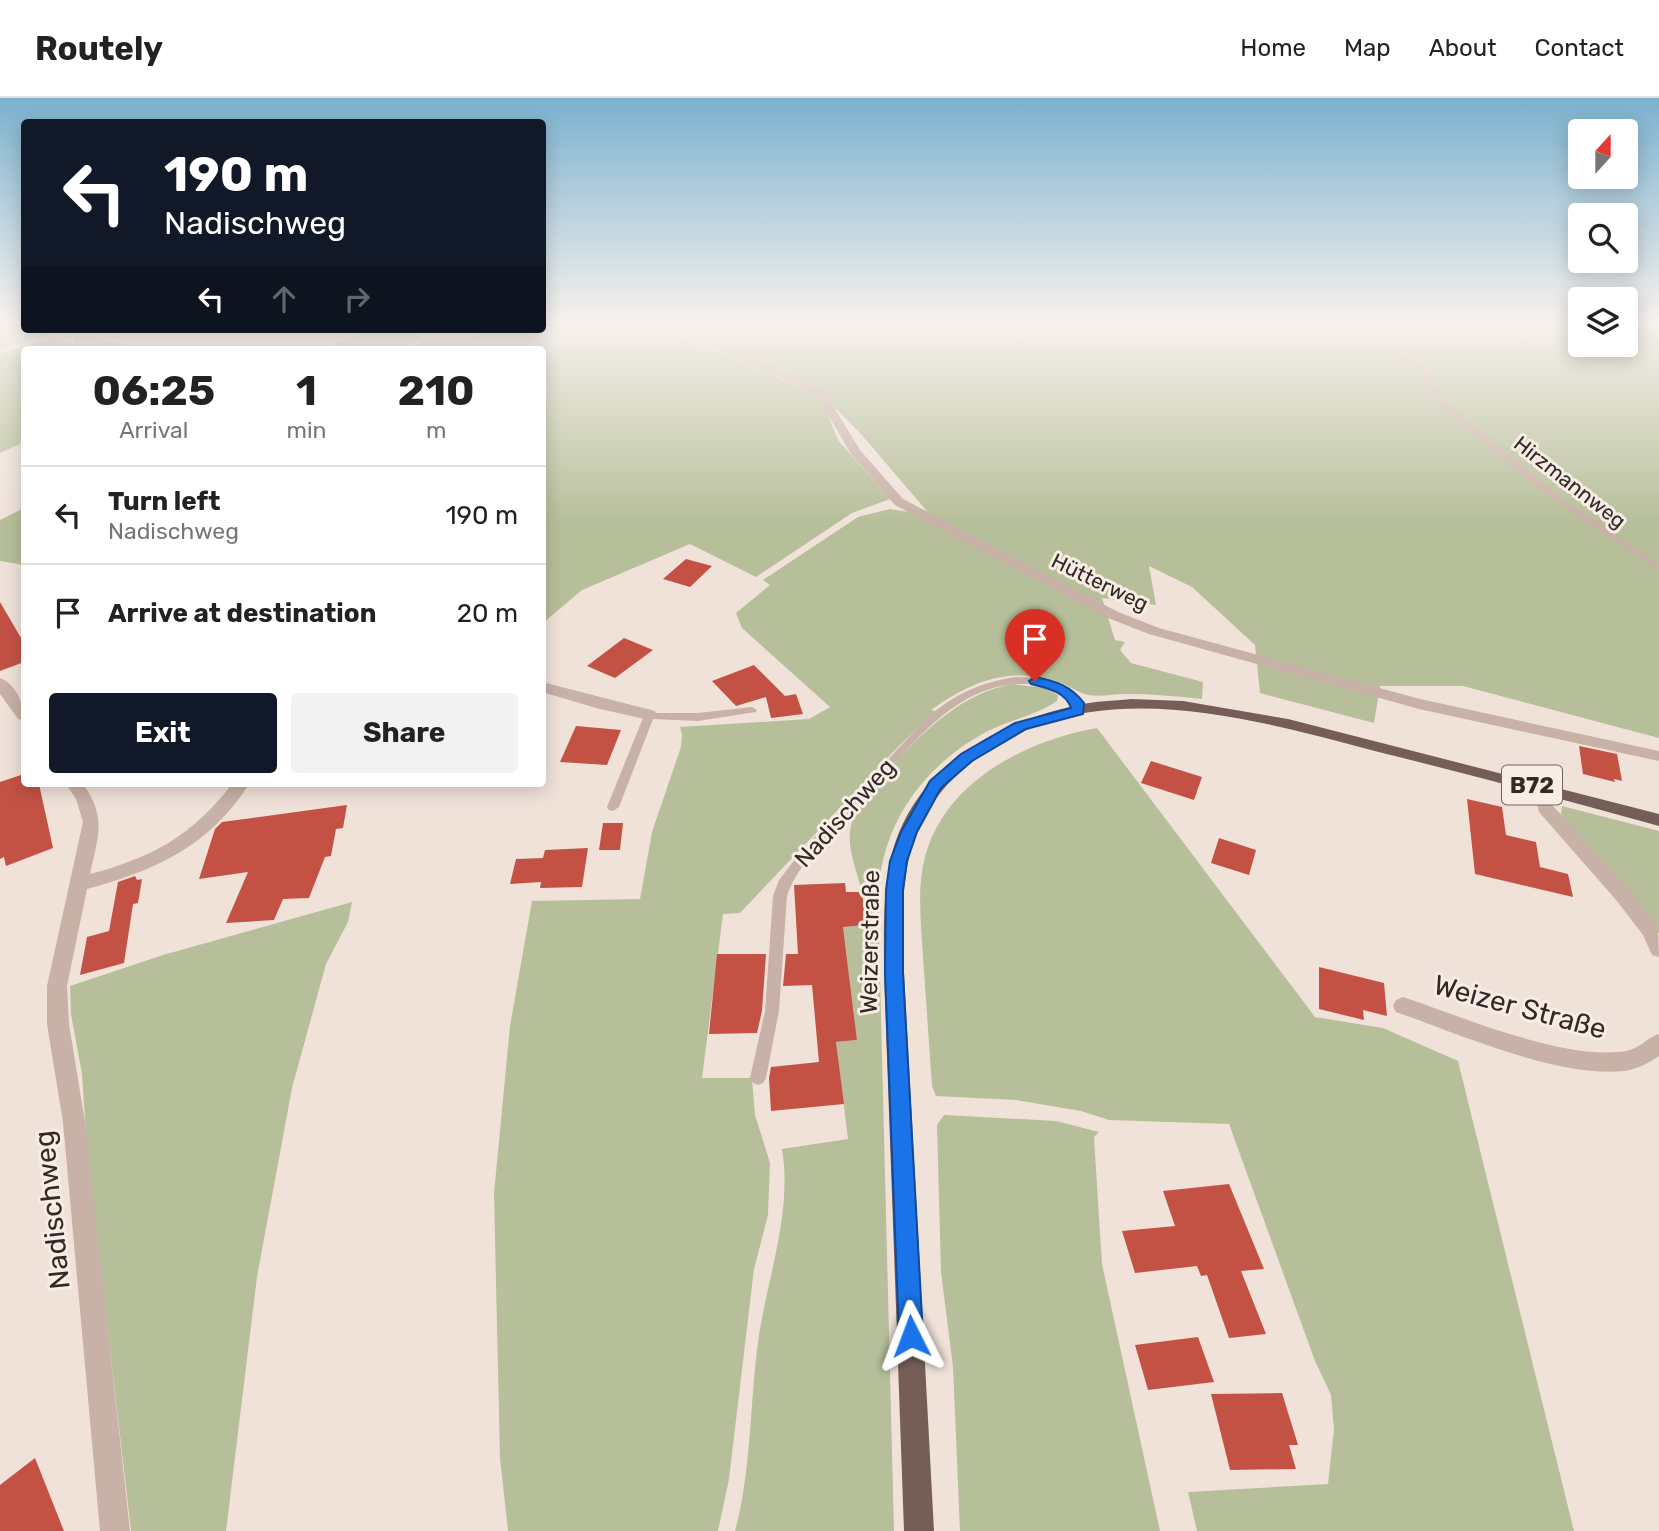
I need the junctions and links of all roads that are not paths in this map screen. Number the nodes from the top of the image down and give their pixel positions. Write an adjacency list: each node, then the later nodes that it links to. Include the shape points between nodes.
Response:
1 (810, 389): 10 (street, Hütterweg, via 824,399 855,452 899,502 1113,615 1154,631 1419,704)
2 (1433, 389): 3 (lane, Hirzmannweg, via 1436,398 1551,494)
3 (1659, 568)
4 (0, 683): 8 (street)
5 (546, 688): 9 (street)
6 (1077, 707): 13 (main road, Weizerstraße / B72, via 1156,704 1230,713); 20 (lane, Nadischweg, via 1055,685 1025,680 973,691 920,731 807,852 780,896 772,1012); 22 (main road, Weizerstraße / B72, via 1021,726 967,757 935,785 899,861 894,973)
7 (752, 710): 9 (lane, via 698,717)
8 (21, 711)
9 (649, 715): 14 (lane)
10 (1659, 756)
11 (76, 787): 16 (street, Nadischweg, via 92,822)
12 (238, 787): 16 (street, via 178,849 142,867)
13 (1542, 788): 15 (main road, Weizerstraße / B72); 17 (street, via 1545,808 1624,896)
14 (612, 807)
15 (1659, 820)
16 (78, 884): 21 (street, Nadischweg, via 57,986 58,1024 74,1122)
17 (1659, 949)
18 (1403, 1006): 19 (street, Weizer Straße, via 1593,1061 1629,1061)
19 (1659, 1044)
20 (758, 1078)
21 (116, 1531)
22 (919, 1531)

